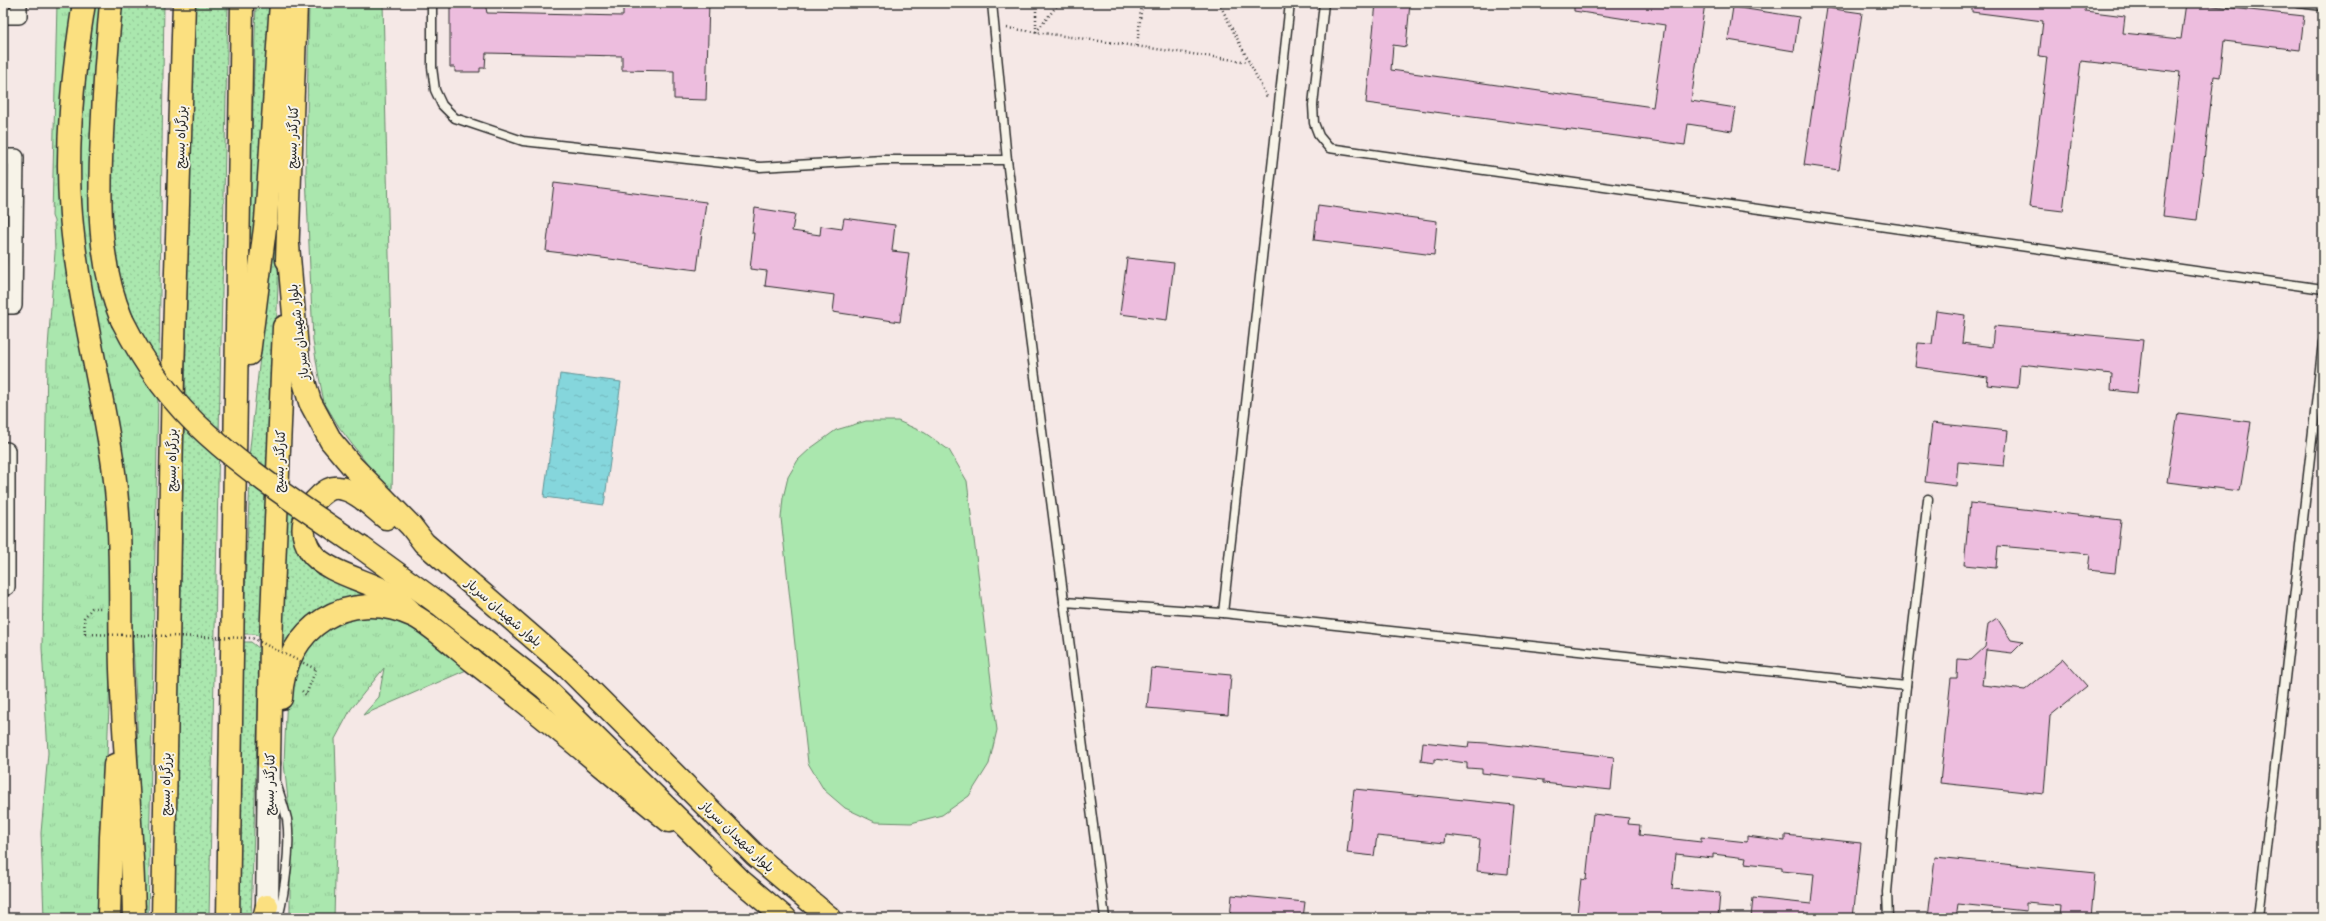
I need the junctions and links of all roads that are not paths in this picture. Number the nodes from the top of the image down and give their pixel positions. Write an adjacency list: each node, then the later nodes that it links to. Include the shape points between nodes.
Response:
1 (84, 3): 29 (main road, via 73,84 70,213 78,277 113,465 119,535)
2 (111, 3): 32 (main road, bridge, via 104,85 100,222 106,275 122,320 146,362 183,410 242,463 439,604 545,688)
3 (184, 3): 36 (main road, بزرگراه بسیج, via 173,372)
4 (242, 3): 21 (main road)
5 (280, 3): 21 (main road, via 266,220 246,380)
6 (296, 3): 17 (main road, کنارگذر بسیج)
7 (432, 3): 16 (lane, via 432,67 435,90 442,105 455,118 523,141 760,167 883,160)
8 (992, 3): 16 (lane)
9 (1290, 3): 27 (lane)
10 (1324, 3): 18 (lane, via 1313,105 1314,123 1319,136 1329,148)
11 (2298, 3): 12 (lane)
12 (2323, 6)
13 (19, 9): 14 (street)
14 (3, 16)
15 (10, 157): 19 (street)
16 (1007, 160): 26 (lane)
17 (288, 245): 24 (main road, بلوار شهیدان سرباز, via 298,361 310,402 331,440); 31 (main road, کنارگذر بسیج, via 270,641)
18 (2323, 289)
19 (9, 306)
20 (2323, 342): 42 (lane)
21 (235, 434): 37 (main road)
22 (5, 450): 25 (street)
23 (1928, 499): 30 (lane)
24 (424, 543): 28 (main road, via 411,537 349,490 336,488 326,491 313,502 304,516 303,533 311,553 332,568 384,591); 39 (main road, بلوار شهیدان سرباز, via 568,668 755,855)
25 (5, 587)
26 (1064, 602): 27 (lane); 40 (lane)
27 (1223, 613): 30 (lane)
28 (415, 616): 31 (main road, via 380,606 349,608 324,618 306,633 293,651 283,675 278,739); 32 (main road)
29 (121, 668): 34 (main road, via 111,837); 35 (main road, via 134,873)
30 (1906, 686): 41 (lane, via 1887,892)
31 (269, 763): 33 (main road, کنارگذر بسیج)
32 (738, 878): 38 (main road)
33 (270, 915)
34 (110, 918)
35 (134, 918)
36 (163, 918)
37 (228, 918)
38 (785, 918)
39 (830, 918)
40 (1105, 918)
41 (1888, 918)
42 (2258, 918)

